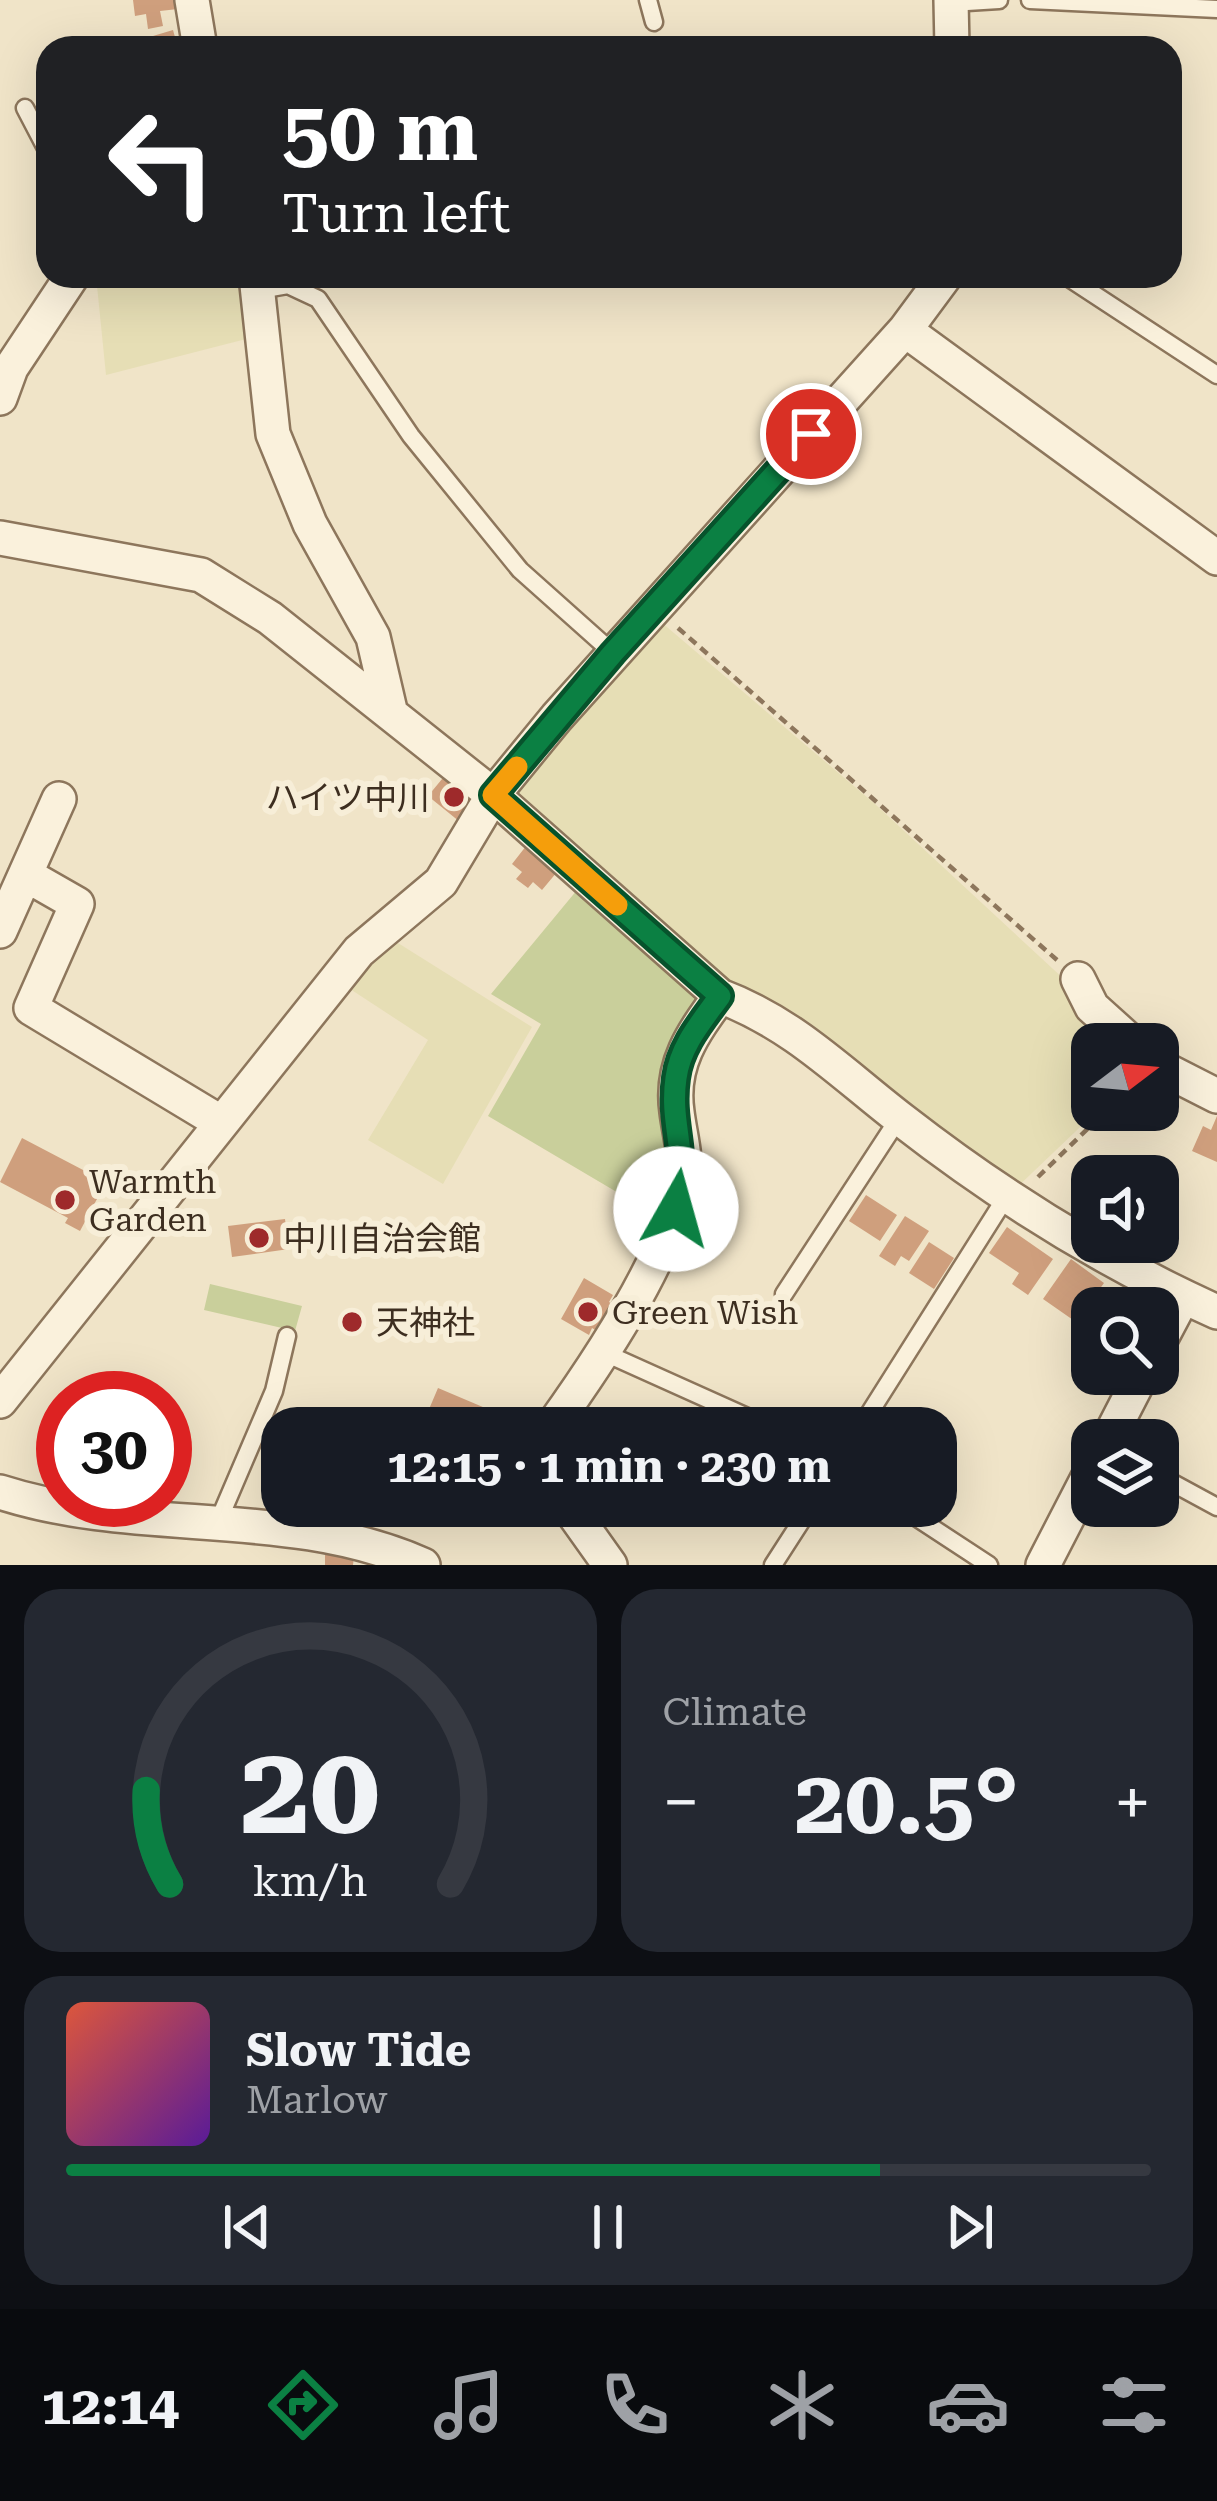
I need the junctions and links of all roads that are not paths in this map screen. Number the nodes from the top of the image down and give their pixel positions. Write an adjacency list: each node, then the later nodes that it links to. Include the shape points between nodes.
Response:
1 (192, 0): 8 (street)
2 (648, 0): 7 (lane)
3 (999, 0): 5 (lane)
4 (1030, 0): 6 (lane)
5 (952, 1): 9 (street)
6 (1217, 9)
7 (654, 22)
8 (198, 36)
9 (952, 36)
10 (25, 108): 11 (lane)
11 (36, 129)
12 (64, 288): 19 (street)
13 (258, 288): 23 (street, via 273,434 310,524 373,637)
14 (294, 288): 22 (lane, via 318,299 411,436 520,570)
15 (936, 288): 17 (street)
16 (1084, 288): 18 (lane)
17 (905, 330): 21 (street); 22 (street)
18 (1217, 375)
19 (0, 398)
20 (0, 538): 23 (street, via 201,575)
21 (1216, 555)
22 (613, 653): 24 (street)
23 (390, 710): 24 (street)
24 (493, 795): 29 (street); 34 (street, via 441,882 359,951)
25 (59, 799): 26 (street)
26 (28, 877): 27 (street); 34 (street, via 77,904 31,1008)
27 (0, 931)
28 (1078, 979): 30 (street)
29 (720, 996): 33 (street, via 814,1045); 41 (street, via 686,1042 676,1077 685,1155 676,1209)
30 (1110, 1023)
31 (1179, 1077): 32 (street)
32 (1217, 1096)
33 (899, 1118): 35 (street); 36 (lane)
34 (220, 1122): 42 (street)
35 (1009, 1200): 37 (street); 45 (lane)
36 (784, 1294)
37 (1183, 1297): 38 (street); 39 (street)
38 (1179, 1305)
39 (1217, 1312)
40 (287, 1336): 50 (lane, via 274,1391)
41 (605, 1353): 43 (street); 44 (lane)
42 (0, 1401)
43 (566, 1407)
44 (725, 1407)
45 (874, 1407)
46 (1179, 1486): 48 (lane)
47 (0, 1492): 50 (street, via 153,1521)
48 (1217, 1507)
49 (1071, 1511): 61 (street)
50 (218, 1522): 55 (street)
51 (330, 1527): 55 (lane)
52 (583, 1527): 58 (street)
53 (797, 1527): 59 (lane)
54 (931, 1527): 60 (lane)
55 (321, 1531): 56 (street)
56 (384, 1557): 57 (street)
57 (423, 1565)
58 (610, 1565)
59 (773, 1565)
60 (989, 1565)
61 (1043, 1565)

